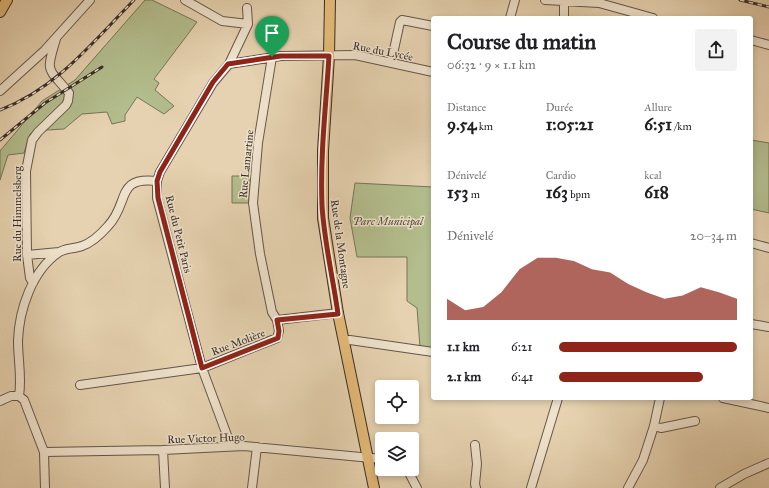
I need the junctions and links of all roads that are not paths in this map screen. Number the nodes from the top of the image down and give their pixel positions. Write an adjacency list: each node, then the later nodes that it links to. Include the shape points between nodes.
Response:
1 (7, 0): 9 (main road)
2 (90, 0): 15 (street)
3 (185, 0): 13 (street, via 222,21)
4 (330, 0): 18 (main road, Rue de la Montagne)
5 (515, 0): 10 (street)
6 (545, 0): 7 (street)
7 (564, 2): 11 (street); 12 (street, via 599,3)
8 (247, 8): 13 (street)
9 (0, 12)
10 (511, 16)
11 (564, 16)
12 (646, 16)
13 (248, 24): 21 (street, Rue du Petit Paris)
14 (431, 26): 20 (street, via 402,20)
15 (56, 39): 23 (street); 29 (street, Rue du Himmelsberg, via 49,63 50,70 70,96 66,105 32,140 26,171)
16 (753, 41): 17 (street)
17 (769, 45)
18 (329, 56): 19 (street); 20 (street, Rue du Lycée, via 355,55); 32 (main road, Rue de la Montagne, via 322,203)
19 (272, 57): 21 (street); 33 (street, Rue Lamartine, via 258,143 253,202 261,261 272,312)
20 (391, 63): 22 (street, Rue du Lycée)
21 (228, 64): 24 (street, Rue du Petit Paris, via 213,82)
22 (431, 72)
23 (1, 90)
24 (157, 181): 27 (street, via 133,182 127,186 120,208 108,226 92,241); 38 (street, Rue du Petit Paris, via 158,198)
25 (753, 244): 26 (street)
26 (769, 248)
27 (59, 252): 28 (street); 30 (street)
28 (39, 254): 29 (street); 30 (street)
29 (27, 255): 31 (street, Rue du Himmelsberg)
30 (44, 265): 31 (street)
31 (33, 283): 40 (street, via 22,311 18,341 22,382)
32 (338, 314): 33 (street, Rue Molière); 36 (main road, Rue de la Montagne)
33 (277, 320): 38 (street, Rue Molière, via 278,338)
34 (753, 324): 35 (street)
35 (769, 327)
36 (344, 342): 37 (street, via 350,340); 53 (main road, Rue de la Montagne)
37 (431, 352)
38 (202, 368): 39 (street, Rue Molière); 49 (street, Rue du Petit Paris)
39 (80, 385)
40 (19, 396): 44 (street, via 11,396); 52 (street, via 24,400)
41 (557, 400): 63 (street)
42 (660, 400): 47 (street)
43 (732, 400): 45 (street)
44 (0, 401)
45 (769, 408)
46 (695, 421): 47 (street, via 661,428)
47 (654, 426): 64 (street, via 643,460)
48 (475, 445): 62 (street)
49 (231, 446): 50 (street, Rue Victor Hugo); 51 (street, Rue Victor Hugo)
50 (257, 448): 53 (street, Rue Victor Hugo); 59 (street)
51 (163, 450): 52 (street, Rue Victor Hugo); 58 (street)
52 (44, 452): 57 (street)
53 (368, 457): 54 (street, Rue Victor Hugo); 60 (main road, Rue de la Montagne)
54 (375, 458)
55 (769, 463): 65 (street)
56 (411, 476): 61 (street)
57 (45, 488)
58 (165, 488)
59 (252, 488)
60 (374, 488)
61 (417, 488)
62 (476, 488)
63 (531, 488)
64 (628, 488)
65 (720, 488)

